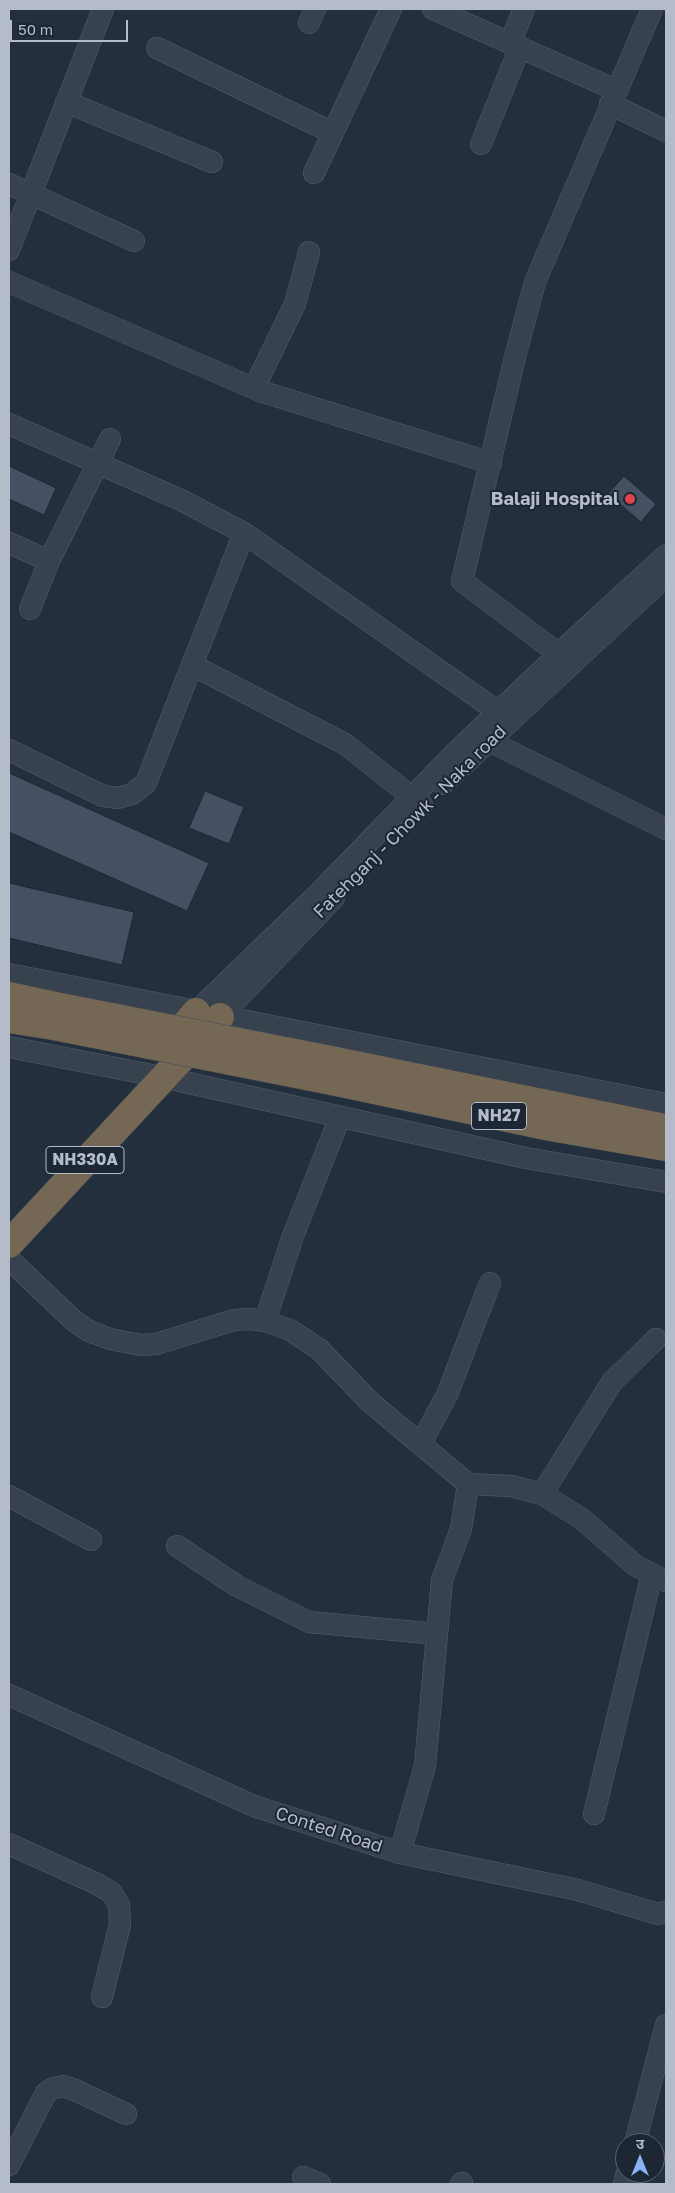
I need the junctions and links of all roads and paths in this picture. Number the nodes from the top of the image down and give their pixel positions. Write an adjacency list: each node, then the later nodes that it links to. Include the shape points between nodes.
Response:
1 (103, 9): 9 (street)
2 (391, 9): 11 (street)
3 (433, 9): 6 (street)
4 (524, 9): 6 (street)
5 (652, 9): 8 (street)
6 (515, 45): 8 (street); 12 (street)
7 (156, 48): 11 (street)
8 (613, 97): 10 (street); 25 (street, via 535,282 514,357)
9 (66, 102): 13 (street); 16 (street)
10 (666, 131)
11 (333, 133): 14 (street)
12 (481, 144)
13 (212, 162)
14 (314, 173)
15 (9, 184): 16 (street)
16 (32, 193): 17 (street); 18 (street)
17 (134, 241)
18 (9, 250)
19 (309, 252): 21 (street, via 295,304)
20 (9, 282): 21 (street)
21 (254, 388): 25 (street)
22 (9, 424): 24 (street)
23 (110, 439): 24 (street)
24 (98, 463): 26 (street); 29 (street)
25 (491, 463): 32 (street, via 462,581)
26 (244, 533): 33 (street); 34 (street)
27 (9, 543): 29 (street)
28 (666, 555): 32 (street)
29 (48, 561): 31 (street)
30 (666, 576): 32 (street)
31 (30, 609)
32 (565, 659): 34 (street)
33 (192, 664): 36 (street, via 146,783 132,794 118,798 103,796); 37 (street, via 345,744)
34 (504, 716): 35 (street, Fatehganj - Chowk - Naka road); 37 (street)
35 (489, 741): 37 (street, Fatehganj - Chowk - Naka road); 38 (street)
36 (9, 750)
37 (417, 801): 41 (street, Fatehganj - Chowk - Naka road)
38 (666, 829)
39 (9, 974): 41 (street)
40 (9, 996): 42 (highway, NH27)
41 (208, 1014): 46 (highway, Fatehganj - Chowk - Naka road / NH330A); 47 (street)
42 (57, 1016): 43 (highway, NH27); 45 (highway, NH27, bridge)
43 (9, 1018)
44 (9, 1047): 46 (street)
45 (334, 1071): 49 (highway, NH27); 50 (highway, NH27, via 551,1127)
46 (152, 1075): 48 (street); 52 (highway, NH330A); 53 (highway, NH330A)
47 (666, 1104)
48 (340, 1117): 51 (street, via 526,1158); 56 (street, via 293,1236)
49 (666, 1128)
50 (666, 1148)
51 (666, 1182)
52 (9, 1224)
53 (9, 1244)
54 (9, 1259): 56 (street, via 74,1321 110,1339 141,1345 156,1344 234,1320)
55 (490, 1283): 58 (street, via 447,1395)
56 (265, 1321): 58 (street, via 312,1343 370,1402)
57 (656, 1338): 60 (street, via 612,1382)
58 (421, 1443): 59 (street)
59 (468, 1484): 60 (street, via 511,1486); 65 (street, via 461,1529 442,1580)
60 (542, 1494): 64 (street, via 582,1518 636,1566)
61 (9, 1496): 62 (street)
62 (90, 1540)
63 (177, 1546): 65 (street, via 237,1586 308,1622)
64 (659, 1577): 67 (street)
65 (436, 1634): 69 (street, via 425,1766)
66 (10, 1700): 69 (street, Conted Road, via 254,1806)
67 (594, 1814)
68 (9, 1844): 71 (street, via 112,1893 119,1905 120,1925)
69 (400, 1853): 70 (street, Conted Road, via 578,1890 658,1914)
70 (666, 1912)
71 (102, 1997)
72 (666, 2025): 74 (street)
73 (126, 2114): 75 (street, via 75,2090 63,2086 53,2088 46,2093)
74 (638, 2133)
75 (9, 2165)

